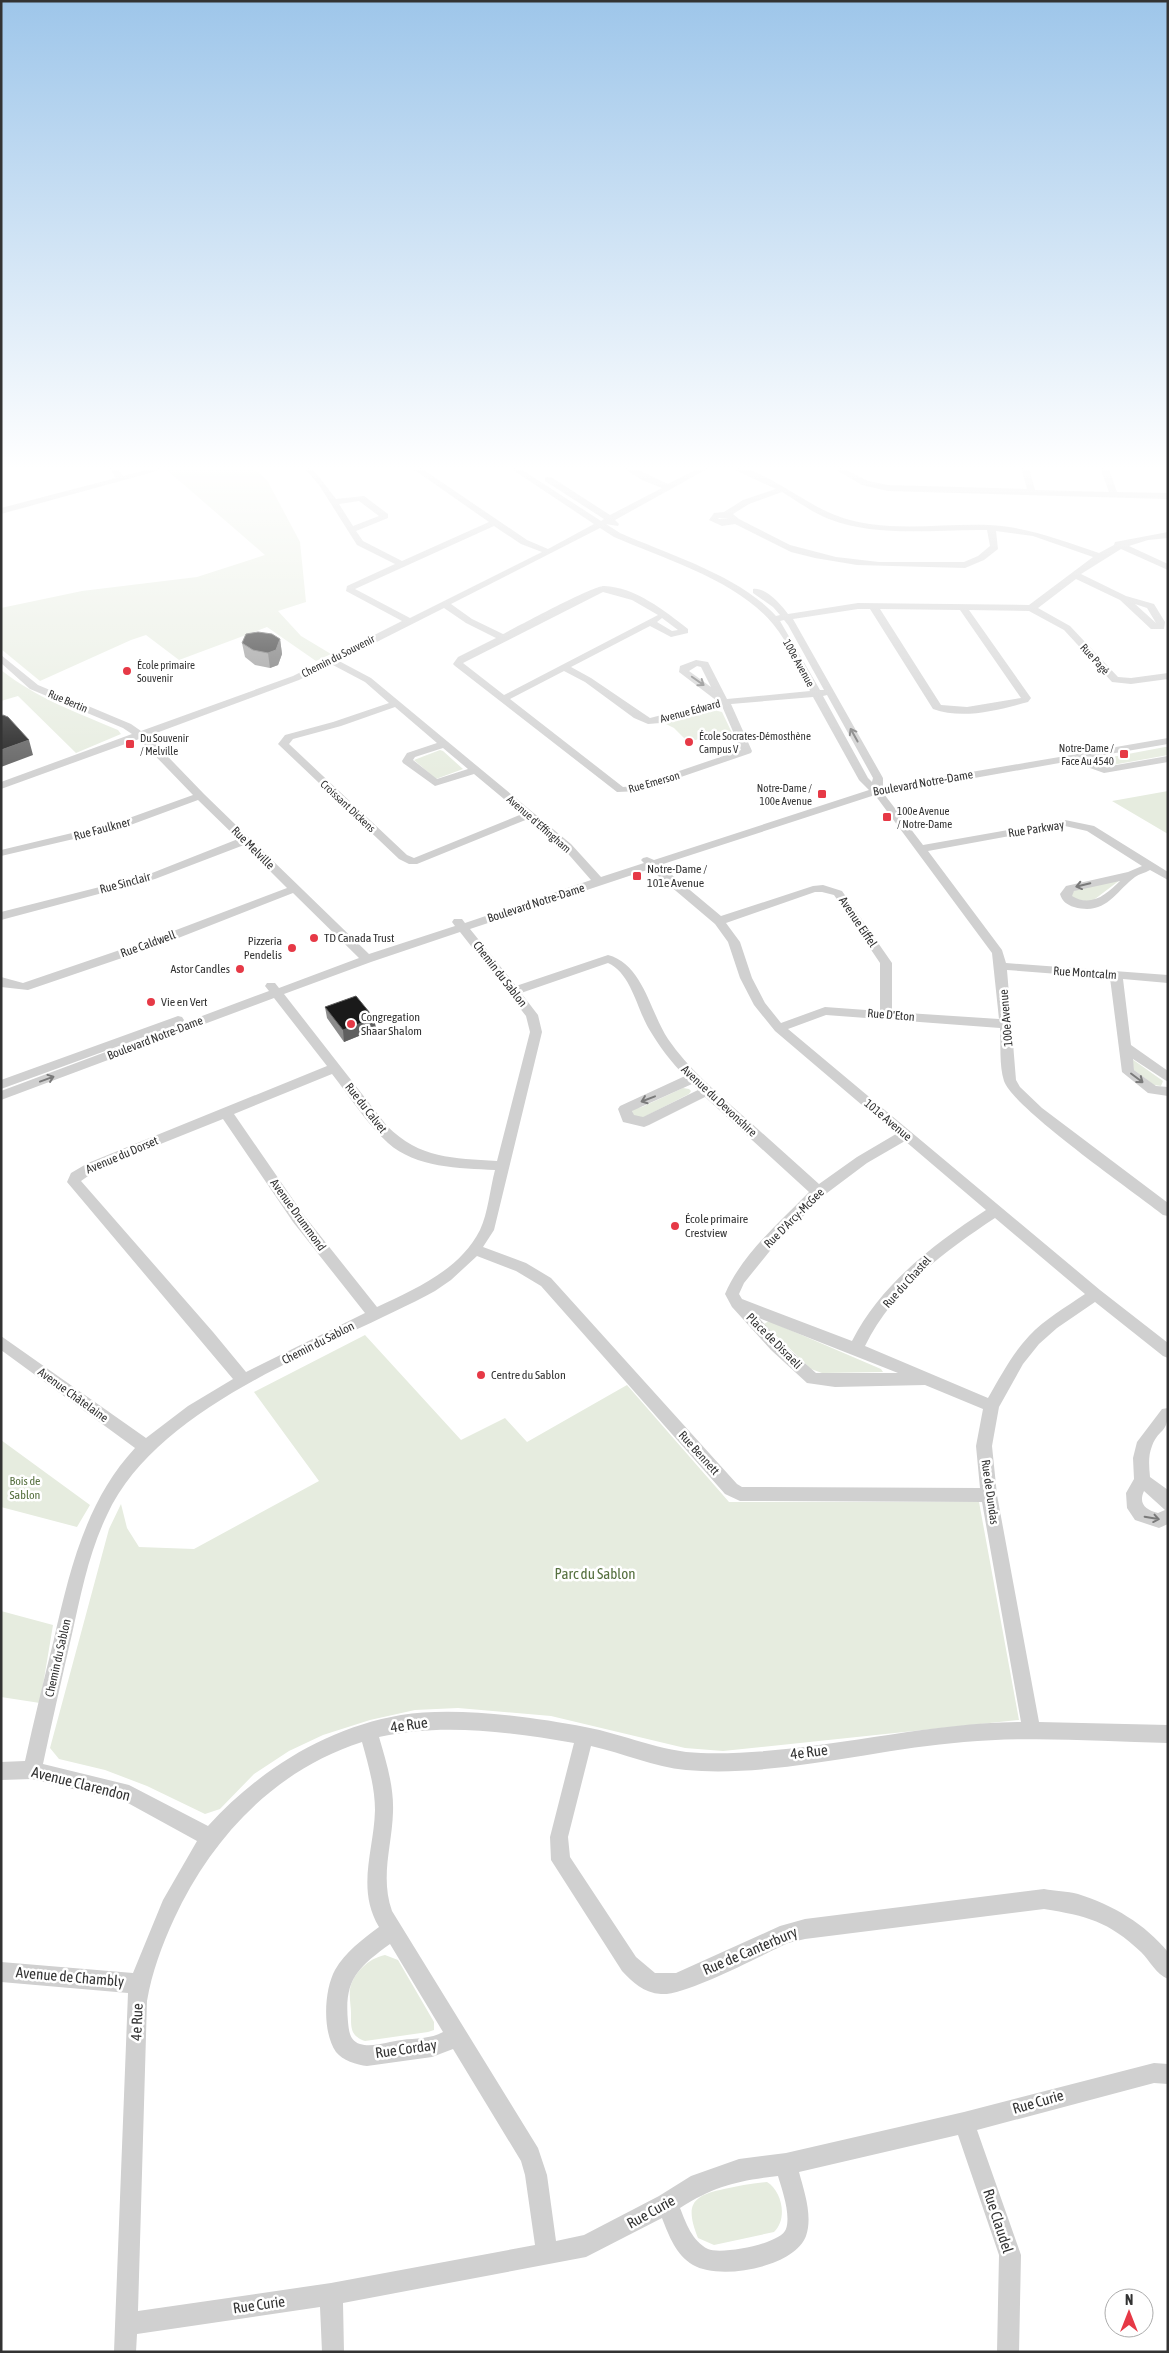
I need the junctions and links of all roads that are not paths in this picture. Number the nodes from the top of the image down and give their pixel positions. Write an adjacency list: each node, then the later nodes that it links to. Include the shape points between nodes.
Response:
1 (382, 574): 14 (street, via 350,590)
2 (505, 574): 7 (street, Chemin du Souvenir)
3 (704, 574): 13 (street, 100e Avenue, via 755,600)
4 (722, 574): 12 (street, 100e Avenue, via 766,597)
5 (1076, 575): 6 (street); 10 (street)
6 (1123, 598)
7 (444, 604): 14 (street, Chemin du Souvenir); 16 (street)
8 (874, 606): 9 (street); 9 (street, via 941,710 955,712 1024,700 1026,698 1020,689); 12 (street)
9 (962, 608): 10 (street)
10 (1031, 608): 20 (street, Rue Pagé, via 1067,628 1115,680 1132,682)
11 (663, 615): 15 (street); 15 (street, Rue Emerson, via 685,631 671,634); 16 (street, Rue Emerson, via 615,590 602,589)
12 (787, 617): 13 (street); 21 (street, 100e Avenue)
13 (775, 619): 22 (street, 100e Avenue)
14 (409, 621): 18 (street, Chemin du Souvenir)
15 (650, 622): 19 (street)
16 (503, 638): 23 (street, Rue Emerson, via 458,664)
17 (1, 658): 27 (street, Rue Bertin, via 34,687)
18 (330, 660): 25 (street, Avenue d'Effingham, via 366,679); 27 (street, Chemin du Souvenir, via 290,680)
19 (565, 668): 23 (street); 24 (street, Avenue Edward, via 645,720 660,720)
20 (1168, 676)
21 (830, 692): 22 (street, Avenue Edward); 34 (street, 100e Avenue, one-way to 21, via 878,778)
22 (816, 693): 24 (street, Avenue Edward); 34 (street, 100e Avenue, via 863,778)
23 (503, 699): 24 (street, Rue Emerson, via 621,790 636,789 747,751)
24 (724, 701)
25 (395, 704): 29 (street, Avenue d'Effingham); 36 (street, Croissant Dickens, via 289,737 283,744 411,861)
26 (1168, 734): 30 (street, Boulevard Notre-Dame)
27 (140, 735): 33 (street, Chemin du Souvenir); 35 (street, Rue Melville)
28 (1168, 741): 30 (street, Boulevard Notre-Dame)
29 (443, 744): 32 (street, Avenue d'Effingham); 32 (street, via 411,755 407,761 435,783)
30 (1081, 752): 31 (street, via 1094,766 1104,770); 34 (street, Boulevard Notre-Dame)
31 (1168, 759)
32 (475, 770): 36 (street, Avenue d'Effingham)
33 (1, 786)
34 (875, 786): 38 (street, 100e Avenue); 40 (street, Boulevard Notre-Dame)
35 (200, 796): 37 (street, Rue Melville); 39 (street, Rue Faulkner, via 121,825)
36 (528, 815): 44 (street, Avenue d'Effingham, via 567,846)
37 (246, 840): 45 (street, Rue Melville); 46 (street, Rue Sinclair, via 151,877)
38 (921, 849): 41 (street, Rue Parkway, via 1066,823 1090,828); 50 (street, 100e Avenue, via 998,954)
39 (1, 853)
40 (648, 862): 44 (street, Boulevard Notre-Dame); 47 (street, 101e Avenue)
41 (1150, 866): 42 (street); 43 (street, Rue Parkway)
42 (1131, 875): 42 (street, one-way to 42, via 1070,888 1067,898 1078,905 1096,905)
43 (1168, 877)
44 (596, 879): 48 (street, Boulevard Notre-Dame)
45 (294, 889): 49 (street, Rue Melville); 53 (street, Rue Caldwell, via 159,941 24,987)
46 (1, 916)
47 (719, 921): 56 (street, Avenue Eiffel, via 813,890 823,888 838,893 886,963); 58 (street, 101e Avenue, via 734,942 746,978 760,1005)
48 (460, 924): 49 (street, Boulevard Notre-Dame); 55 (street, Chemin du Sablon)
49 (364, 956): 54 (street, Boulevard Notre-Dame)
50 (1001, 966): 51 (street, Rue Montcalm); 57 (street, 100e Avenue)
51 (1116, 975): 52 (street, Rue Montcalm); 59 (street)
52 (1168, 979)
53 (1, 981)
54 (273, 989): 60 (street, Rue du Calvet); 63 (street, Boulevard Notre-Dame); 66 (street, Boulevard Notre-Dame, one-way to 54)
55 (514, 991): 61 (street, Avenue du Devonshire, via 608,959 616,960 621,963 658,1036); 69 (street, Chemin du Sablon, via 532,1015 536,1032)
56 (886, 1014): 57 (street, Rue D'Eton); 58 (street, Rue D'Eton, via 824,1011)
57 (1006, 1024): 72 (street, 100e Avenue, via 1010,1080 1015,1090 1037,1111)
58 (779, 1028): 68 (street, 101e Avenue)
59 (1126, 1047): 62 (street); 65 (street, one-way to 65, via 1128,1072 1153,1090)
60 (335, 1068): 67 (street, Avenue du Dorset); 69 (street, Rue du Calvet, via 398,1146 434,1160)
61 (692, 1078): 64 (street, Avenue du Devonshire); 64 (street, one-way to 64, via 624,1109 628,1119 644,1122)
62 (1168, 1078)
63 (1, 1085)
64 (706, 1091): 70 (street, Avenue du Devonshire)
65 (1168, 1092)
66 (1, 1096)
67 (226, 1112): 76 (street, Avenue Drummond, via 298,1218); 81 (street, Avenue du Dorset, via 88,1168 76,1176 74,1182)
68 (905, 1135): 70 (street, Rue D'Arcy-McGee, via 862,1160); 71 (street, 101e Avenue)
69 (502, 1166): 73 (street, Chemin du Sablon, via 487,1230)
70 (818, 1192): 75 (street, Rue D'Arcy-McGee, via 768,1243 738,1280 732,1294)
71 (996, 1210): 74 (street, 101e Avenue); 78 (street, Rue du Chastel, via 931,1255 884,1306)
72 (1168, 1211)
73 (476, 1250): 76 (street, Chemin du Sablon, via 450,1275); 86 (street, Rue Bennett, via 515,1263 546,1282 731,1489 740,1494)
74 (1096, 1294): 79 (street, 101e Avenue); 82 (street, Rue de Dundas, via 1034,1340)
75 (737, 1303): 78 (street, Place de Disraeli); 80 (street, Place de Disraeli, via 812,1379)
76 (374, 1314): 81 (street, Chemin du Sablon)
77 (1, 1342): 84 (street, Avenue Châtelaine)
78 (856, 1349): 80 (street, Place de Disraeli)
79 (1168, 1352)
80 (923, 1378): 82 (street, Place de Disraeli)
81 (244, 1381): 84 (street, Chemin du Sablon, via 184,1417)
82 (991, 1406): 86 (street, Rue de Dundas, via 984,1446)
83 (1168, 1414): 85 (street, via 1145,1442 1141,1458)
84 (146, 1448): 93 (street, Chemin du Sablon, via 109,1494 89,1533)
85 (1142, 1480): 87 (street, via 1164,1496); 88 (street, one-way to 88, via 1134,1493 1135,1508 1148,1519 1159,1521)
86 (988, 1495): 89 (street, Rue de Dundas)
87 (1168, 1504)
88 (1168, 1516)
89 (1032, 1731): 91 (street, 4e Rue); 92 (street, 4e Rue, via 966,1733 703,1762 676,1760)
90 (368, 1732): 92 (street, 4e Rue, via 401,1724 436,1721); 95 (street, 4e Rue, via 306,1758 251,1797); 96 (street, via 384,1809 375,1888 380,1908)
91 (1168, 1734)
92 (585, 1735): 97 (street, Rue de Canterbury, via 559,1837 561,1860 629,1964 652,1983 677,1983 787,1933 805,1929 1044,1899 1078,1904 1116,1921 1145,1942)
93 (32, 1770): 94 (street, Avenue Clarendon); 95 (street, Avenue Clarendon, via 129,1794)
94 (1, 1771)
95 (211, 1838): 99 (street, 4e Rue, via 180,1884 152,1944)
96 (392, 1930): 100 (street); 100 (street, Rue Corday, via 352,1963 338,1984 338,2024 342,2042 362,2055 431,2048 448,2043)
97 (1168, 1970)
98 (1, 1972): 99 (street, Avenue de Chambly)
99 (140, 1984): 107 (street, 4e Rue)
100 (457, 2035): 105 (street, via 530,2156 536,2176)
101 (1168, 2074): 102 (street, Rue Curie, via 1154,2073 1097,2086)
102 (964, 2123): 103 (street, Rue Curie); 110 (street, Rue Claudel, via 1010,2255)
103 (786, 2164): 104 (street, Rue Curie, via 739,2170 699,2184); 104 (street, via 798,2221 795,2236 783,2248 748,2258 708,2261 691,2250)
104 (667, 2204): 105 (street, Rue Curie, via 586,2246)
105 (547, 2255): 106 (street, Rue Curie)
106 (331, 2294): 107 (street, Rue Curie); 109 (street)
107 (127, 2324): 108 (street, 4e Rue)
108 (126, 2352)
109 (333, 2352)
110 (1008, 2352)

